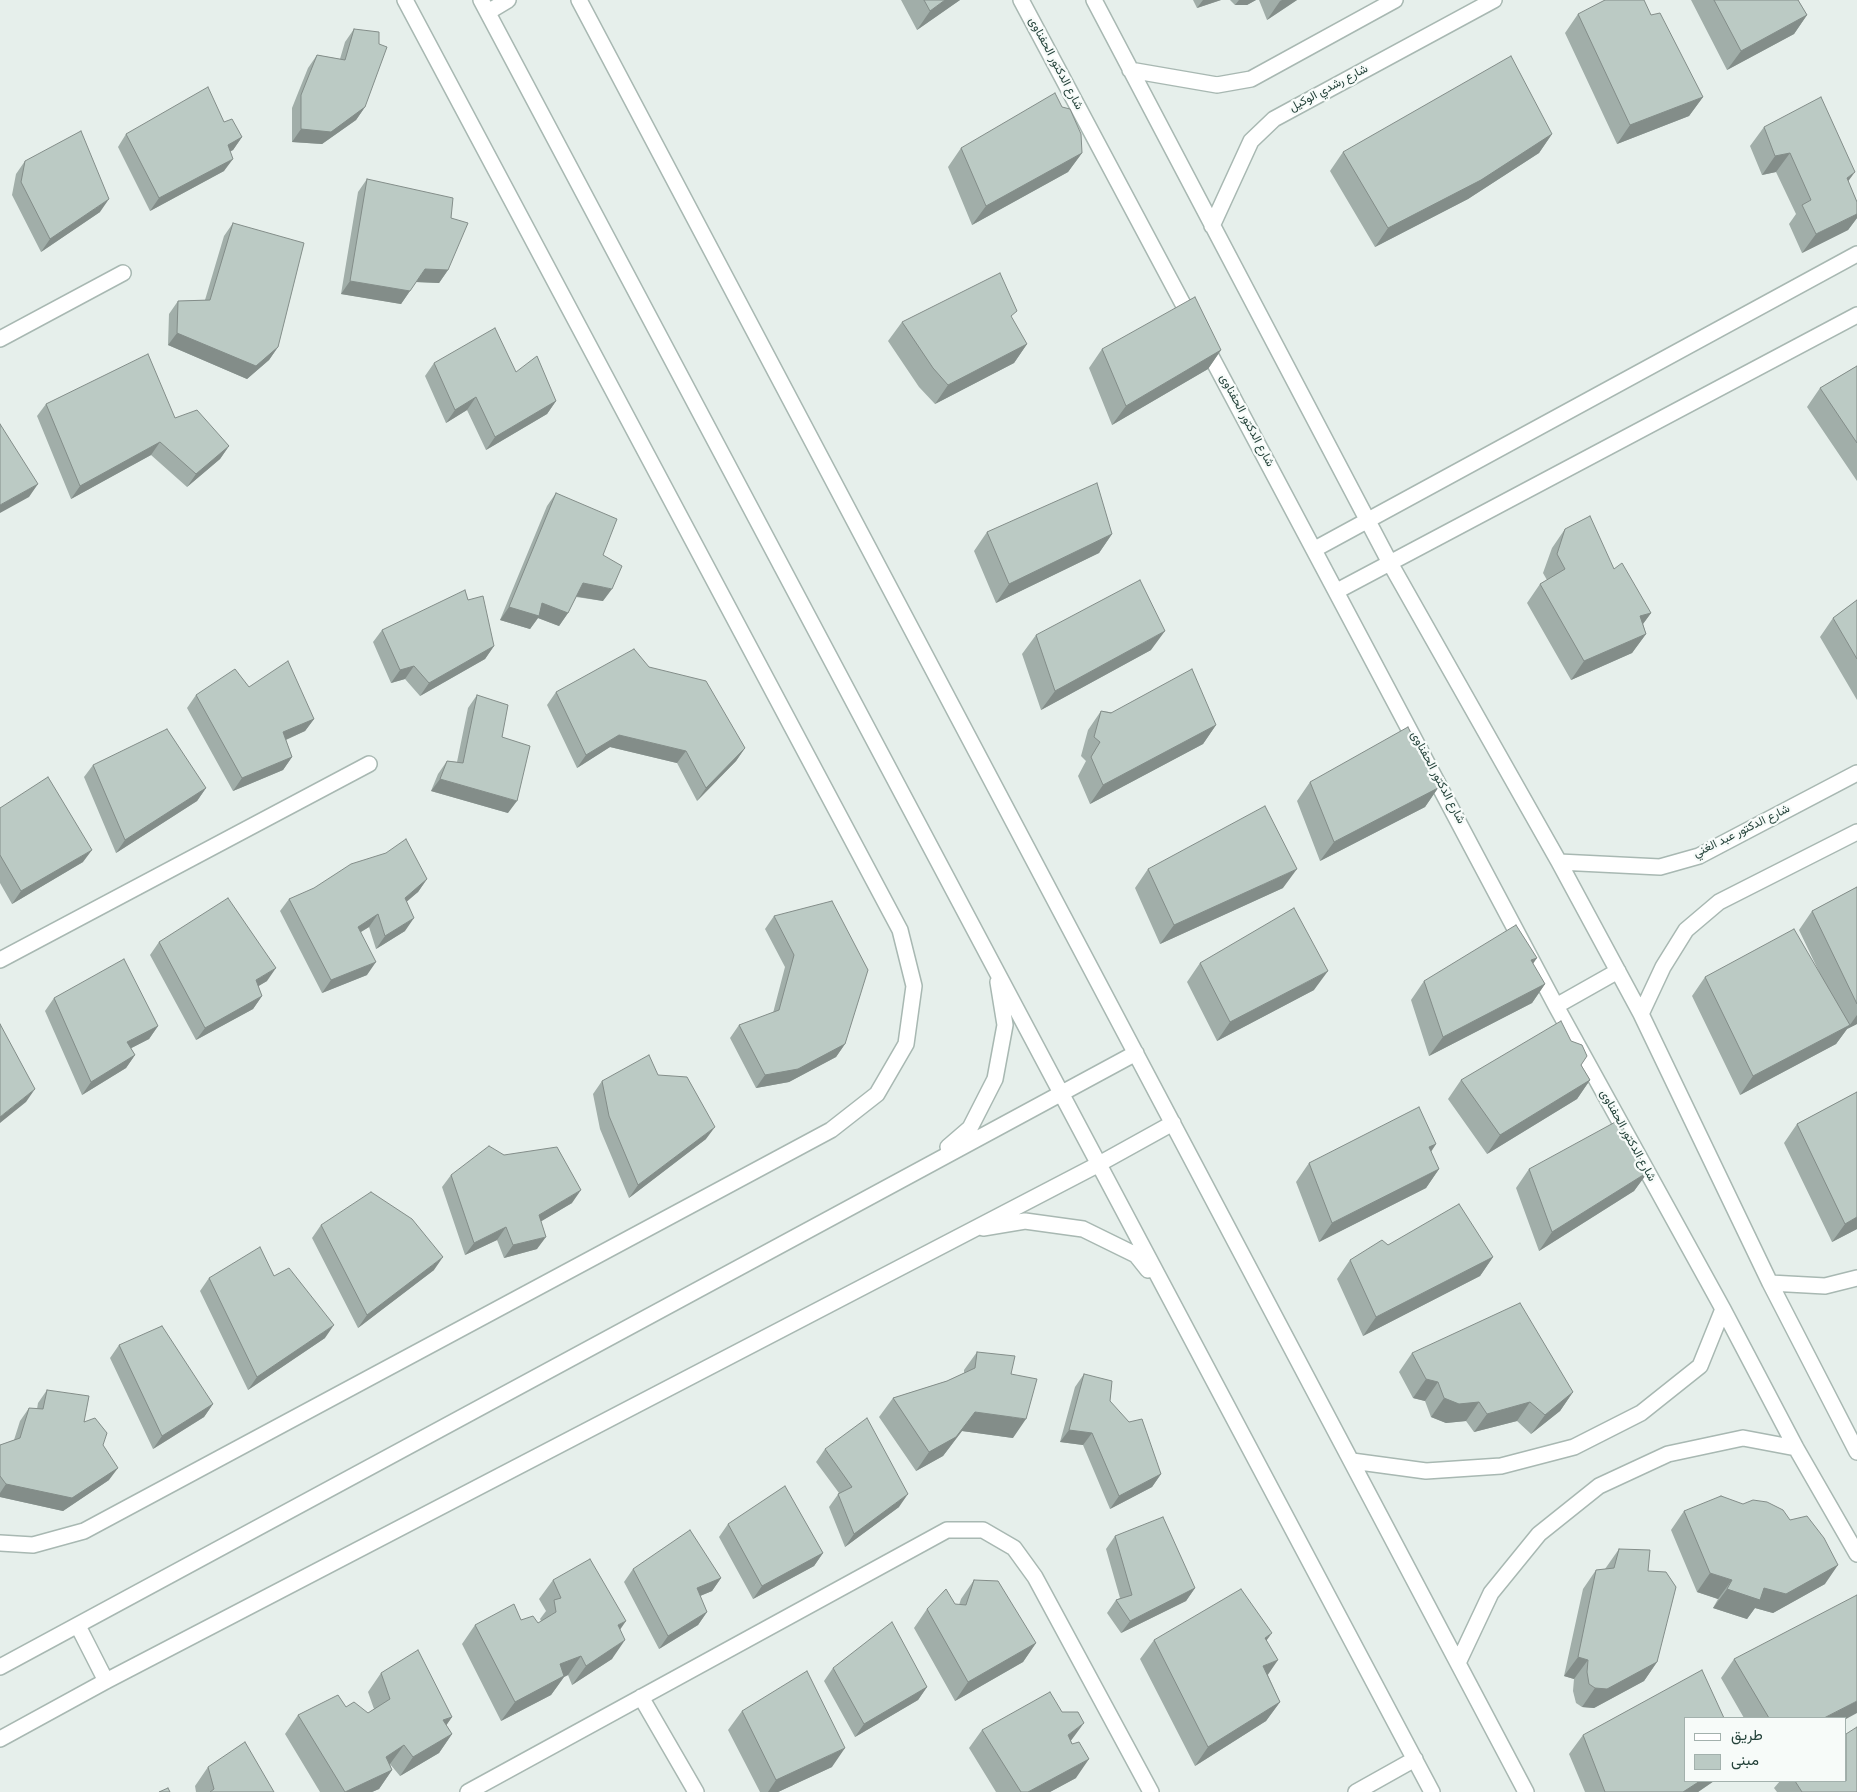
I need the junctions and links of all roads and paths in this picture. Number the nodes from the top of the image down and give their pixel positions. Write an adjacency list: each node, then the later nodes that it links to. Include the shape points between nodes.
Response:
1 (405, 0): 41 (street, via 900,930 914,986 906,1044 877,1094 831,1130 84,1531 33,1545)
2 (508, 0): 8 (street)
3 (579, 0): 28 (street)
4 (1021, 0): 16 (street, شارع الدكتور الحفناوى)
5 (1094, 0): 9 (street)
6 (1395, 0): 9 (street, via 1251,79 1217,84)
7 (1494, 0): 10 (street, شارع رشدي الوكيل, via 1274,119 1250,141)
8 (484, 6): 24 (street)
9 (1130, 70): 10 (street)
10 (1212, 226): 15 (street)
11 (1857, 254): 15 (street)
12 (123, 273): 14 (street)
13 (1857, 315): 17 (street)
14 (0, 339)
15 (1367, 522): 16 (street); 17 (street)
16 (1315, 550): 18 (street, شارع الدكتور الحفناوى)
17 (1390, 563): 18 (street); 22 (street)
18 (1337, 591): 26 (street, شارع الدكتور الحفناوى)
19 (369, 764): 23 (street)
20 (1857, 773): 22 (street, شارع الدكتور عبد الغني, via 1699,856 1660,867)
21 (1857, 832): 27 (street, via 1719,902 1686,930 1663,967)
22 (1560, 862): 25 (street)
23 (0, 960)
24 (997, 971): 29 (street); 32 (street, via 1004,1025 995,1079 970,1128)
25 (1618, 971): 26 (street); 27 (street)
26 (1556, 1006): 37 (street, شارع الدكتور الحفناوى)
27 (1641, 1014): 35 (street)
28 (1136, 1053): 29 (street); 30 (street)
29 (1061, 1093): 31 (street); 32 (street)
30 (1173, 1123): 31 (street); 40 (street)
31 (1099, 1164): 33 (street); 36 (street)
32 (929, 1165): 43 (street)
33 (966, 1231): 36 (street, via 1025,1221 1083,1229 1136,1256); 46 (street)
34 (1857, 1278): 35 (street, via 1825,1286)
35 (1770, 1283): 39 (street)
36 (1172, 1301): 49 (street)
37 (1723, 1308): 38 (street, شارع الدكتور الحفناوى); 40 (street, via 1700,1366 1641,1413 1574,1446 1501,1466 1426,1471)
38 (1796, 1448): 42 (street, شارع الدكتور الحفناوى); 44 (street, via 1743,1438 1668,1454 1599,1486 1539,1534 1491,1593)
39 (1857, 1452)
40 (1352, 1461): 44 (street)
41 (0, 1543)
42 (1857, 1554)
43 (78, 1626): 45 (street); 46 (street)
44 (1458, 1662): 55 (street)
45 (0, 1668)
46 (106, 1681): 48 (street)
47 (641, 1697): 50 (street); 51 (street); 52 (street, via 947,1530 983,1530 1014,1548 1034,1577)
48 (0, 1739)
49 (1415, 1759): 53 (street); 54 (street)
50 (468, 1792)
51 (696, 1792)
52 (1151, 1792)
53 (1356, 1792)
54 (1432, 1792)
55 (1526, 1792)

